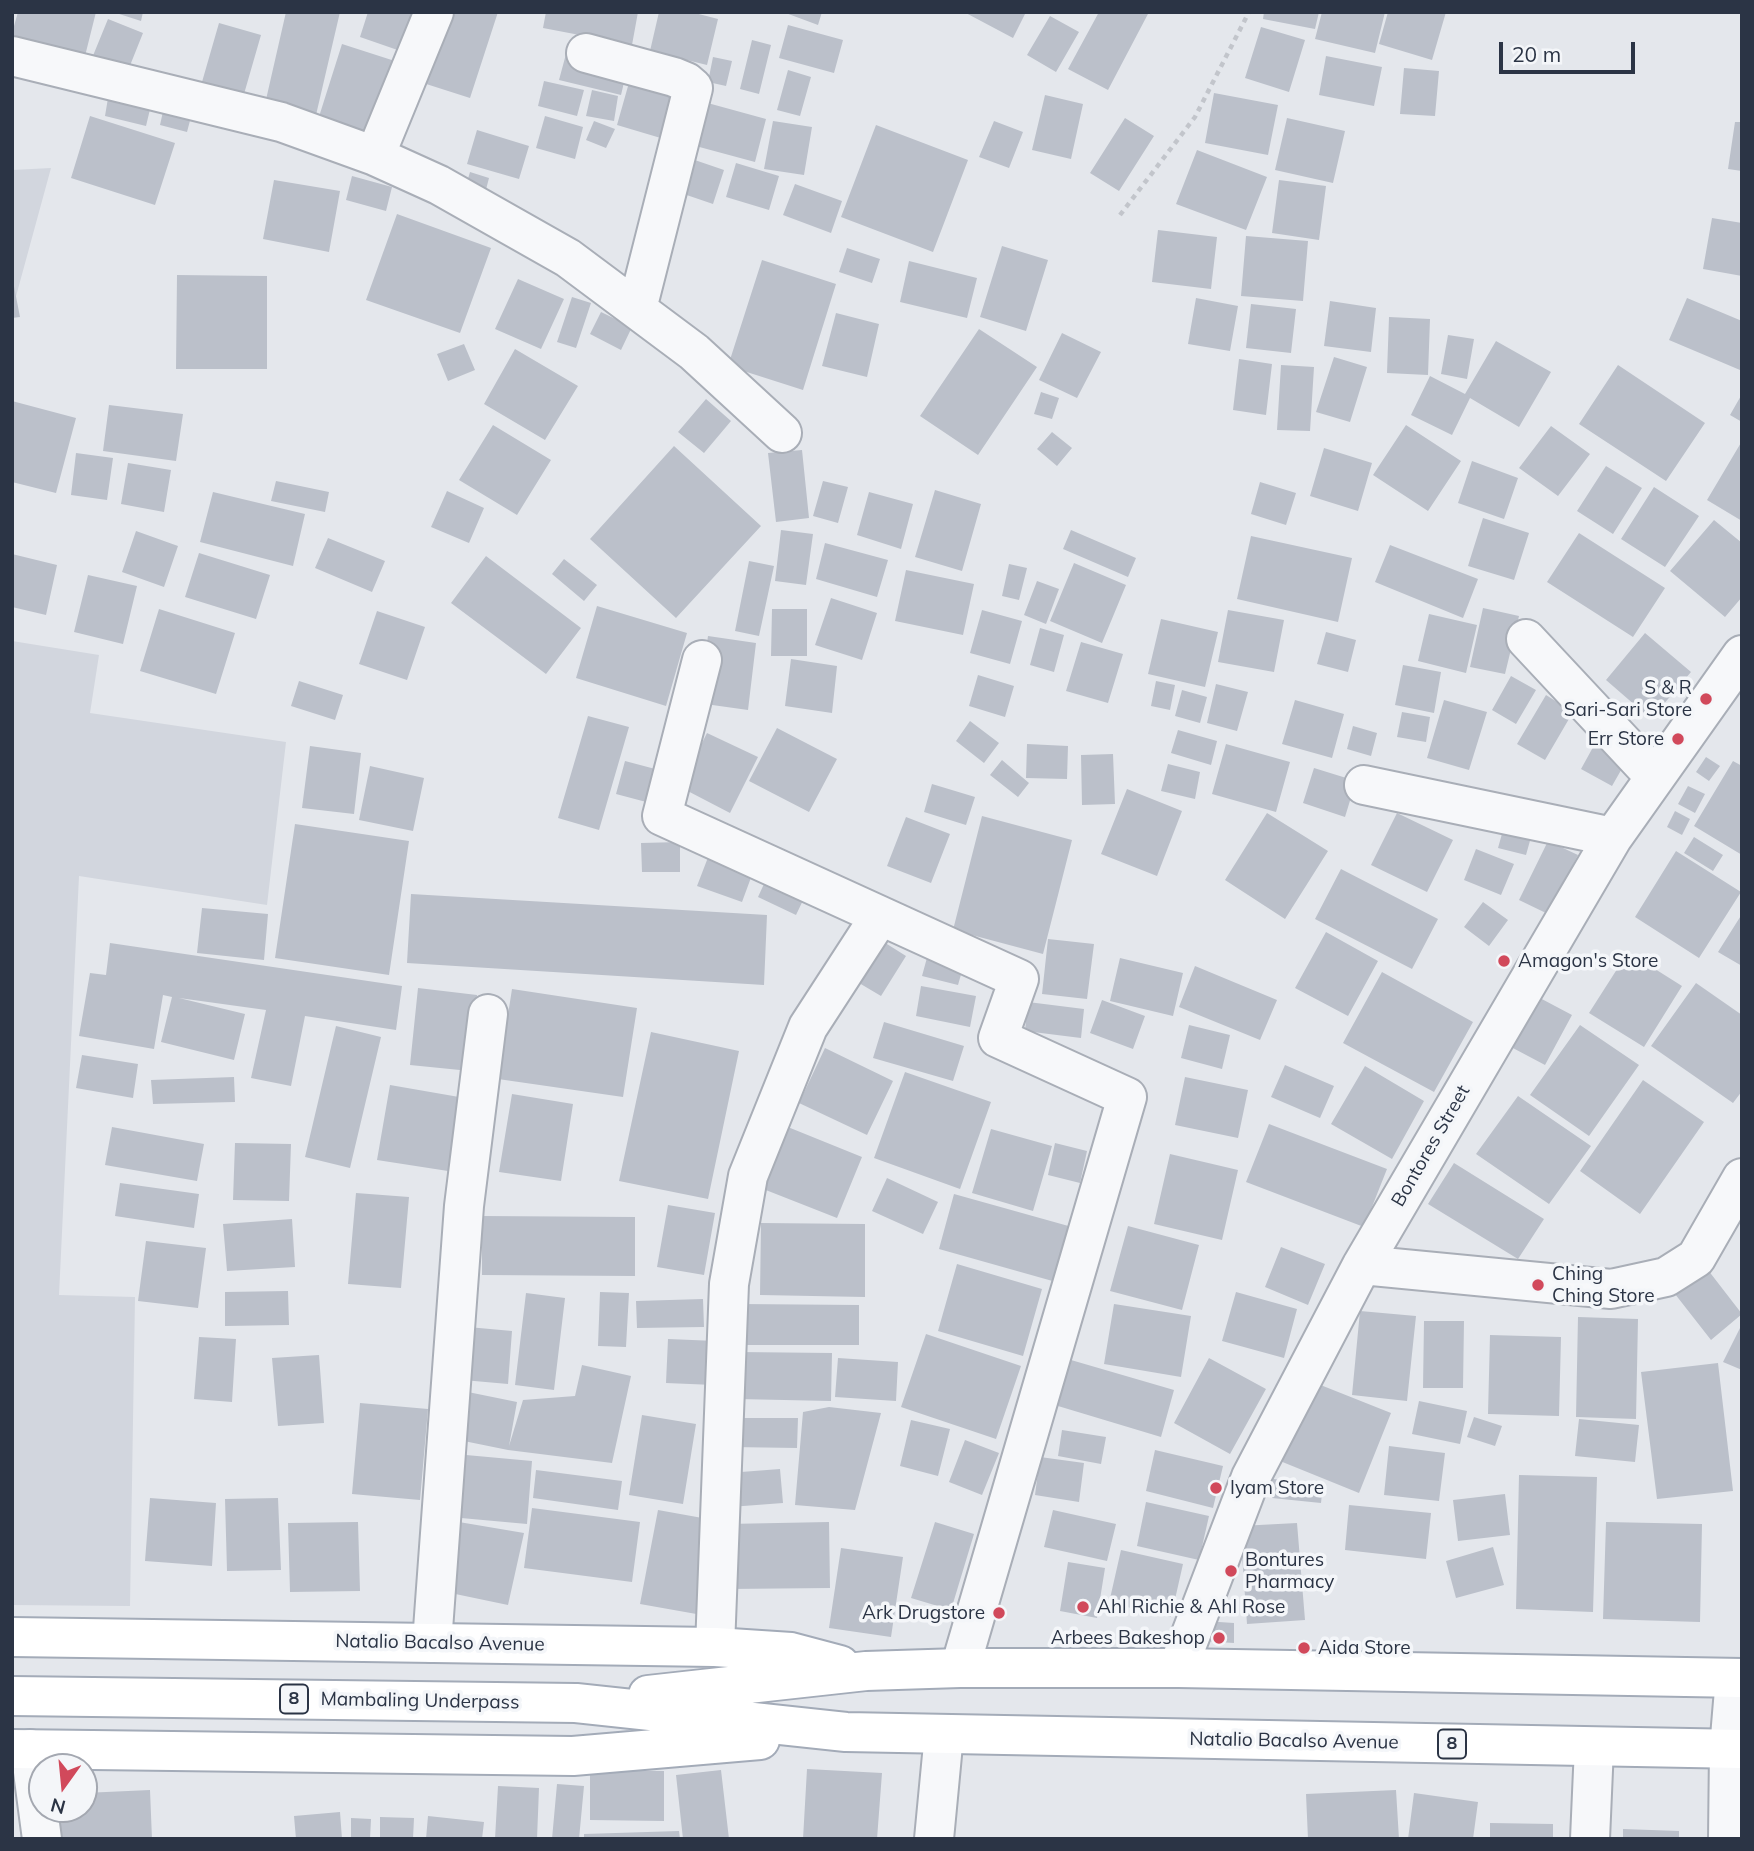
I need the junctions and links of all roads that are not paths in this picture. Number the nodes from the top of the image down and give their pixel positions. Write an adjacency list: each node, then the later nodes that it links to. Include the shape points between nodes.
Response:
1 (434, 12): 4 (street)
2 (586, 52): 5 (street, via 674,77 693,88)
3 (12, 56): 4 (street, via 281,122)
4 (376, 156): 5 (street, via 439,185 568,258)
5 (637, 309): 6 (street, via 694,352)
6 (782, 433)
7 (1526, 639): 10 (street)
8 (1742, 655): 10 (street, Bontores Street)
9 (702, 660): 13 (street, via 663,816)
10 (1655, 776): 12 (street, Bontores Street)
11 (1364, 785): 12 (street)
12 (1613, 837): 16 (street, Bontores Street)
13 (880, 916): 19 (street, via 808,1027 748,1176 729,1284); 20 (street, via 1019,979 998,1038 1128,1097)
14 (488, 1014): 18 (street, via 464,1206)
15 (1742, 1178): 16 (street, via 1696,1258 1666,1277 1611,1289)
16 (1362, 1265): 21 (street, Bontores Street, via 1251,1477)
17 (12, 1637): 18 (main road, Natalio Bacalso Avenue / 8)
18 (432, 1643): 19 (main road, Natalio Bacalso Avenue / 8)
19 (715, 1647): 22 (main road, Natalio Bacalso Avenue / 8, via 791,1653)
20 (960, 1668): 21 (main road, Natalio Bacalso Avenue / 8); 22 (main road, Natalio Bacalso Avenue / 8)
21 (1178, 1668): 23 (main road, Natalio Bacalso Avenue / 8)
22 (866, 1671): 25 (main road, Natalio Bacalso Avenue / 8)
23 (1738, 1678): 30 (street)
24 (12, 1696): 25 (main road, Mambaling Underpass / 8)
25 (576, 1703): 26 (main road, Natalio Bacalso Avenue / 8)
26 (846, 1732): 27 (main road, Natalio Bacalso Avenue / 8); 29 (main road, Natalio Bacalso Avenue / 8, via 573,1756)
27 (944, 1734): 28 (main road, Natalio Bacalso Avenue / 8); 32 (street)
28 (1594, 1746): 30 (main road, Natalio Bacalso Avenue / 8); 33 (street)
29 (21, 1749): 31 (street)
30 (1735, 1749): 34 (street)
31 (42, 1839)
32 (934, 1839)
33 (1590, 1839)
34 (1728, 1839)

